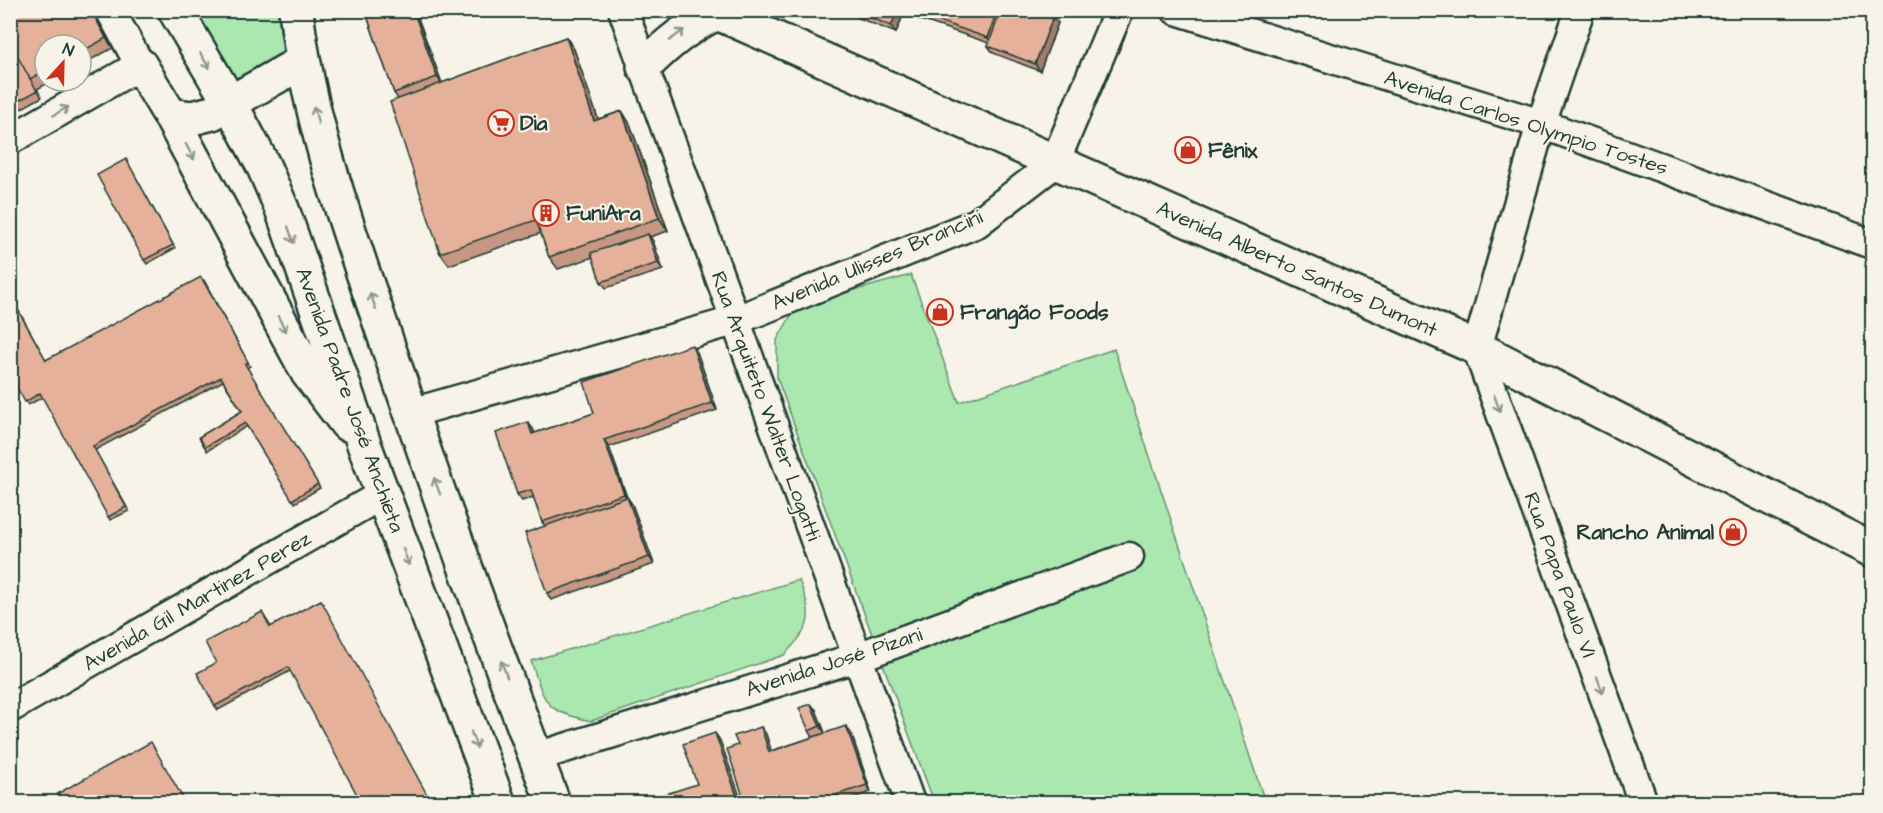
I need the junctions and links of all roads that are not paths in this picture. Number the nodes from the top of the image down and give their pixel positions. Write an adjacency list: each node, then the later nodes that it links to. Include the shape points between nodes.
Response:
1 (110, 10): 10 (street)
2 (175, 10): 12 (main road, Avenida Padre José Anchieta, one-way to 12)
3 (296, 10): 9 (main road)
4 (623, 10): 11 (street, Rua Arquiteto Walter Logatti)
5 (1119, 10): 16 (street)
6 (1176, 10): 14 (street, Avenida Carlos Olympio Tostes)
7 (1580, 10): 14 (street)
8 (714, 12): 11 (main road, one-way to 8, via 672,39); 16 (main road, Avenida Alberto Santos Dumont)
9 (302, 62): 12 (main road); 20 (main road, one-way to 9, via 336,193)
10 (140, 65): 13 (main road); 15 (street, one-way to 10)
11 (644, 67): 18 (street, Rua Arquiteto Walter Logatti)
12 (231, 103): 13 (main road, via 192,118); 21 (main road, Avenida Padre José Anchieta, one-way to 21, via 282,209)
13 (170, 115): 21 (main road, one-way to 21, via 308,372)
14 (1541, 124): 17 (street, Avenida Carlos Olympio Tostes); 19 (street)
15 (10, 140)
16 (1054, 164): 18 (street, Avenida Ulisses Brancini, via 977,222); 19 (main road, Avenida Alberto Santos Dumont)
17 (1872, 244)
18 (734, 321): 20 (street, Avenida Ulisses Brancini); 25 (street, Rua Arquiteto Walter Logatti)
19 (1477, 348): 23 (main road, Avenida Alberto Santos Dumont); 31 (street, Rua Papa Paulo VI, one-way to 31)
20 (411, 413): 27 (main road, one-way to 20)
21 (365, 447): 22 (main road, Avenida Padre José Anchieta)
22 (383, 494): 26 (street, Avenida Gil Martinez Perez); 28 (main road, Avenida Padre José Anchieta, one-way to 28)
23 (1872, 550)
24 (1129, 557): 25 (street, Avenida José Pizani)
25 (858, 657): 27 (street, Avenida José Pizani); 30 (street, Rua Arquiteto Walter Logatti)
26 (10, 708)
27 (536, 757): 29 (main road)
28 (498, 802)
29 (553, 802)
30 (910, 802)
31 (1643, 802)

